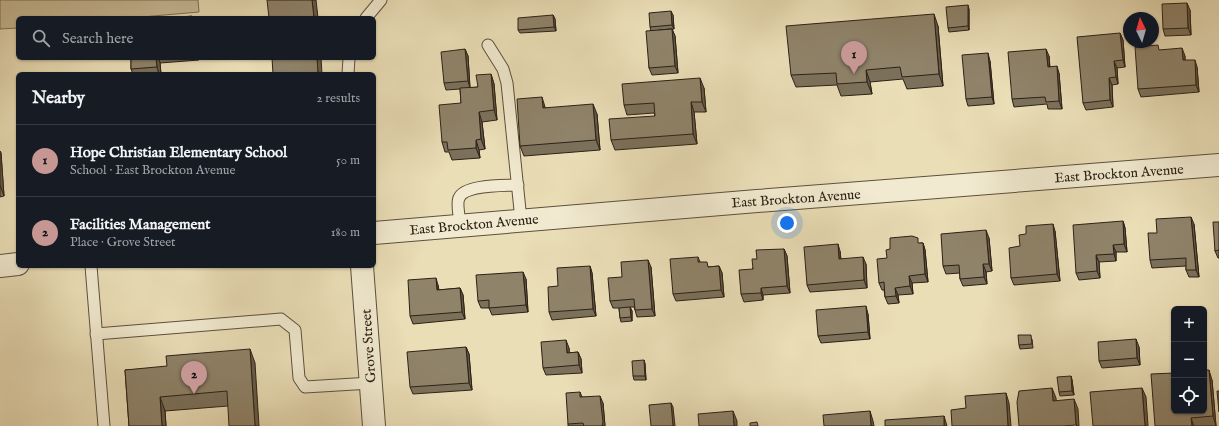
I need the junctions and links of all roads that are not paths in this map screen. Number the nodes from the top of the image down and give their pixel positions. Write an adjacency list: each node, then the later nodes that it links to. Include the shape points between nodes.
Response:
1 (381, 0): 2 (lane)
2 (368, 16)
3 (488, 45): 7 (lane, via 503,69 507,83)
4 (349, 60): 5 (lane)
5 (348, 72)
6 (1219, 165): 8 (street, East Brockton Avenue)
7 (518, 185): 8 (lane); 9 (lane, via 472,188 462,193 458,199)
8 (521, 220): 9 (street, East Brockton Avenue)
9 (460, 225): 10 (street, East Brockton Avenue)
10 (376, 233)
11 (16, 264): 12 (street)
12 (0, 266)
13 (91, 268): 15 (lane)
14 (362, 268): 16 (street, Grove Street)
15 (96, 334): 16 (lane, via 281,319 295,330 299,378 305,387); 17 (lane)
16 (371, 383): 18 (street, Grove Street)
17 (104, 426)
18 (374, 426)

